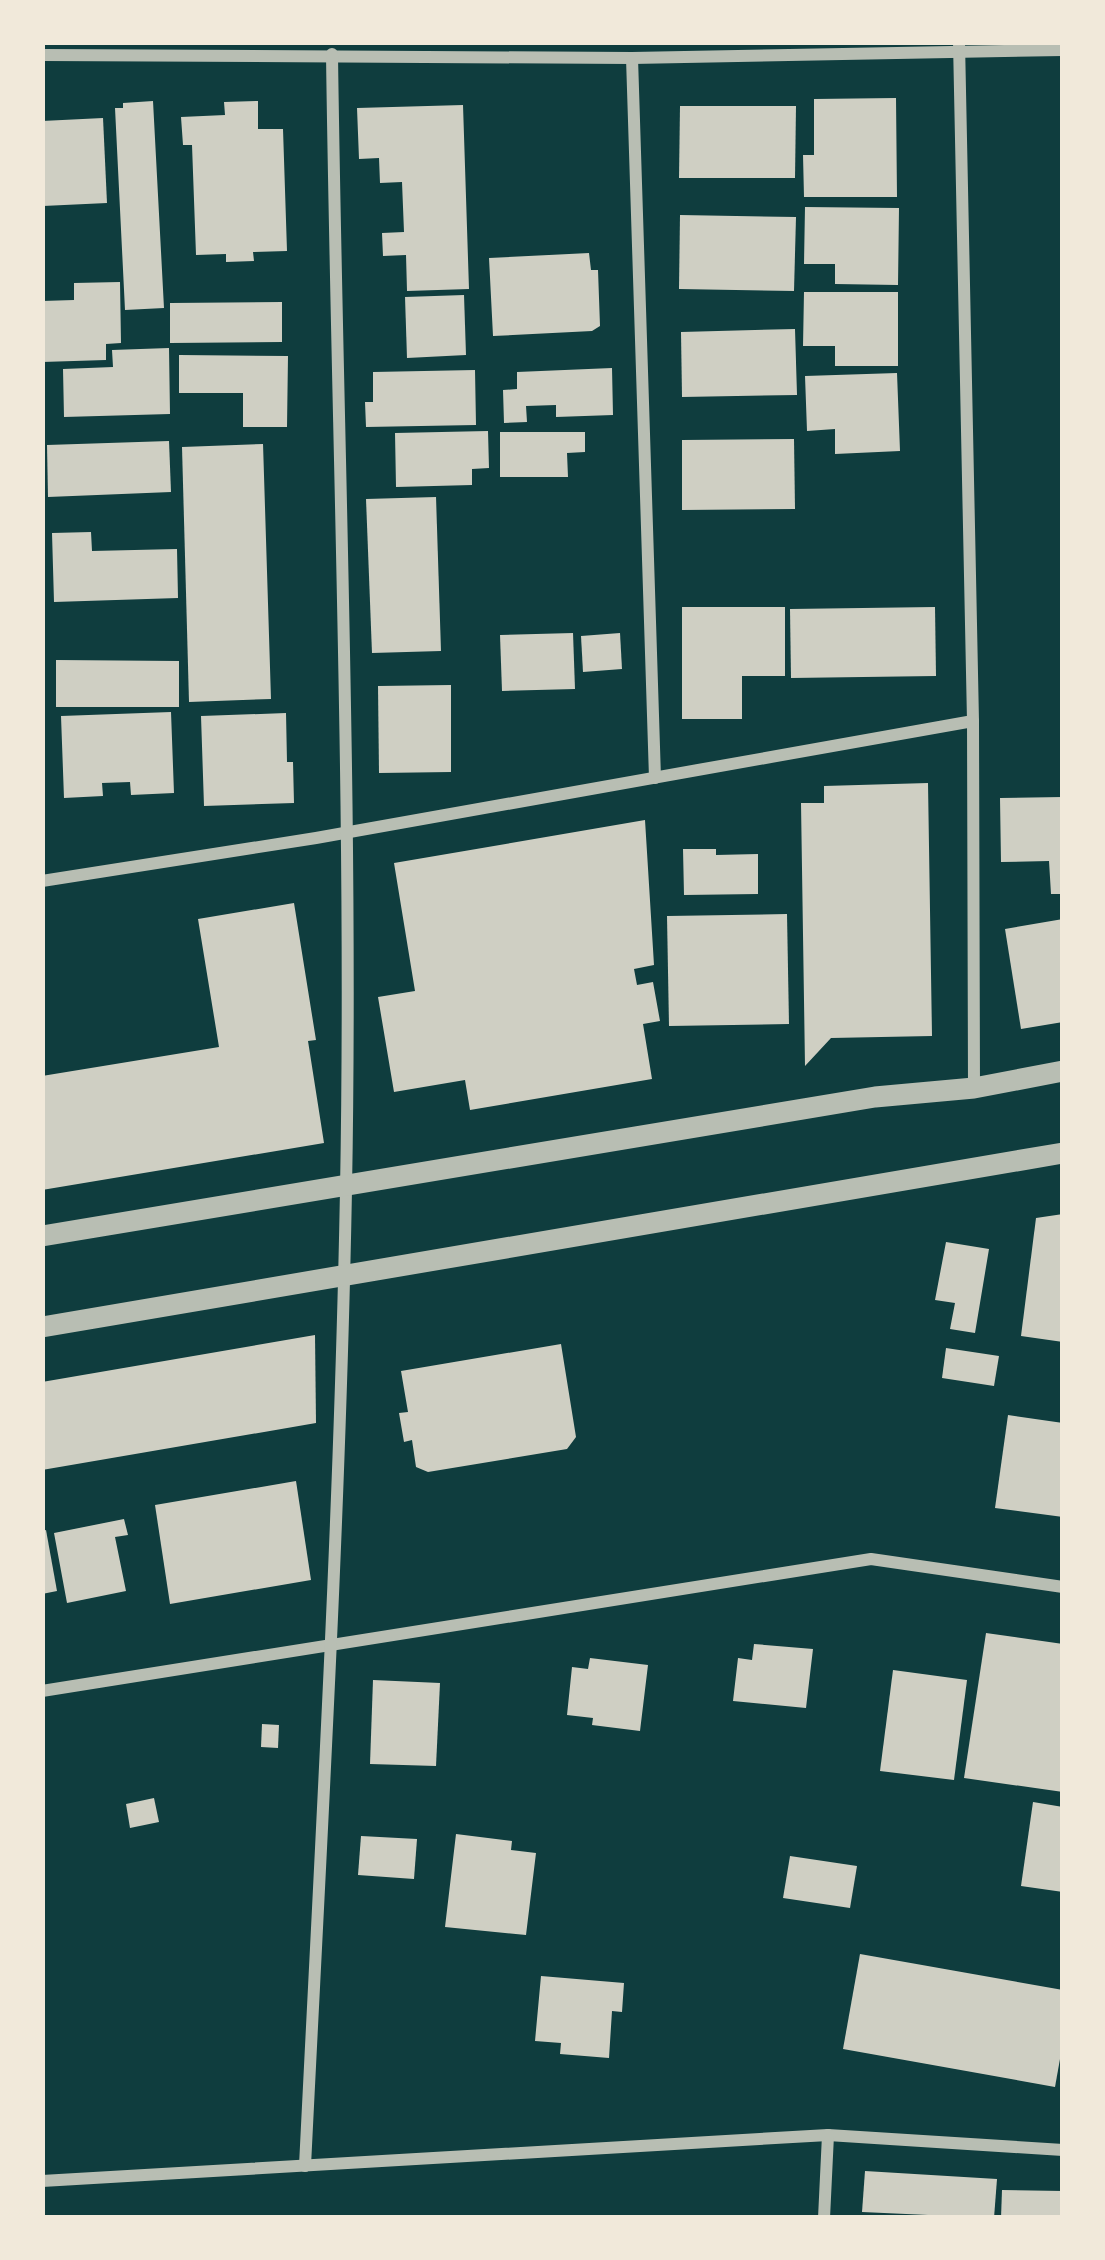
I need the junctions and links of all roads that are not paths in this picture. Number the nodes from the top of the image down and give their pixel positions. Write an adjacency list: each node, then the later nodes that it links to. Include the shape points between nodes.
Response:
1 (959, 47): 3 (street); 6 (street); 7 (street)
2 (280, 48): 4 (street); 5 (street)
3 (1063, 50)
4 (332, 55): 6 (street); 9 (street)
5 (42, 56)
6 (632, 58): 8 (street)
7 (974, 721): 8 (street); 12 (street)
8 (655, 778): 9 (street)
9 (345, 833): 10 (street); 14 (street)
10 (42, 881)
11 (1063, 1071): 12 (street)
12 (974, 1088): 14 (street, via 875,1097)
13 (1063, 1153): 16 (street)
14 (346, 1185): 15 (street); 16 (street)
15 (42, 1236)
16 (344, 1275): 17 (street); 19 (street)
17 (42, 1327)
18 (1063, 1587): 19 (street, via 872,1558)
19 (331, 1643): 20 (street); 23 (street)
20 (42, 1691)
21 (828, 2135): 22 (street); 23 (street); 25 (street)
22 (1063, 2150)
23 (305, 2166): 24 (street)
24 (42, 2180)
25 (824, 2218)

